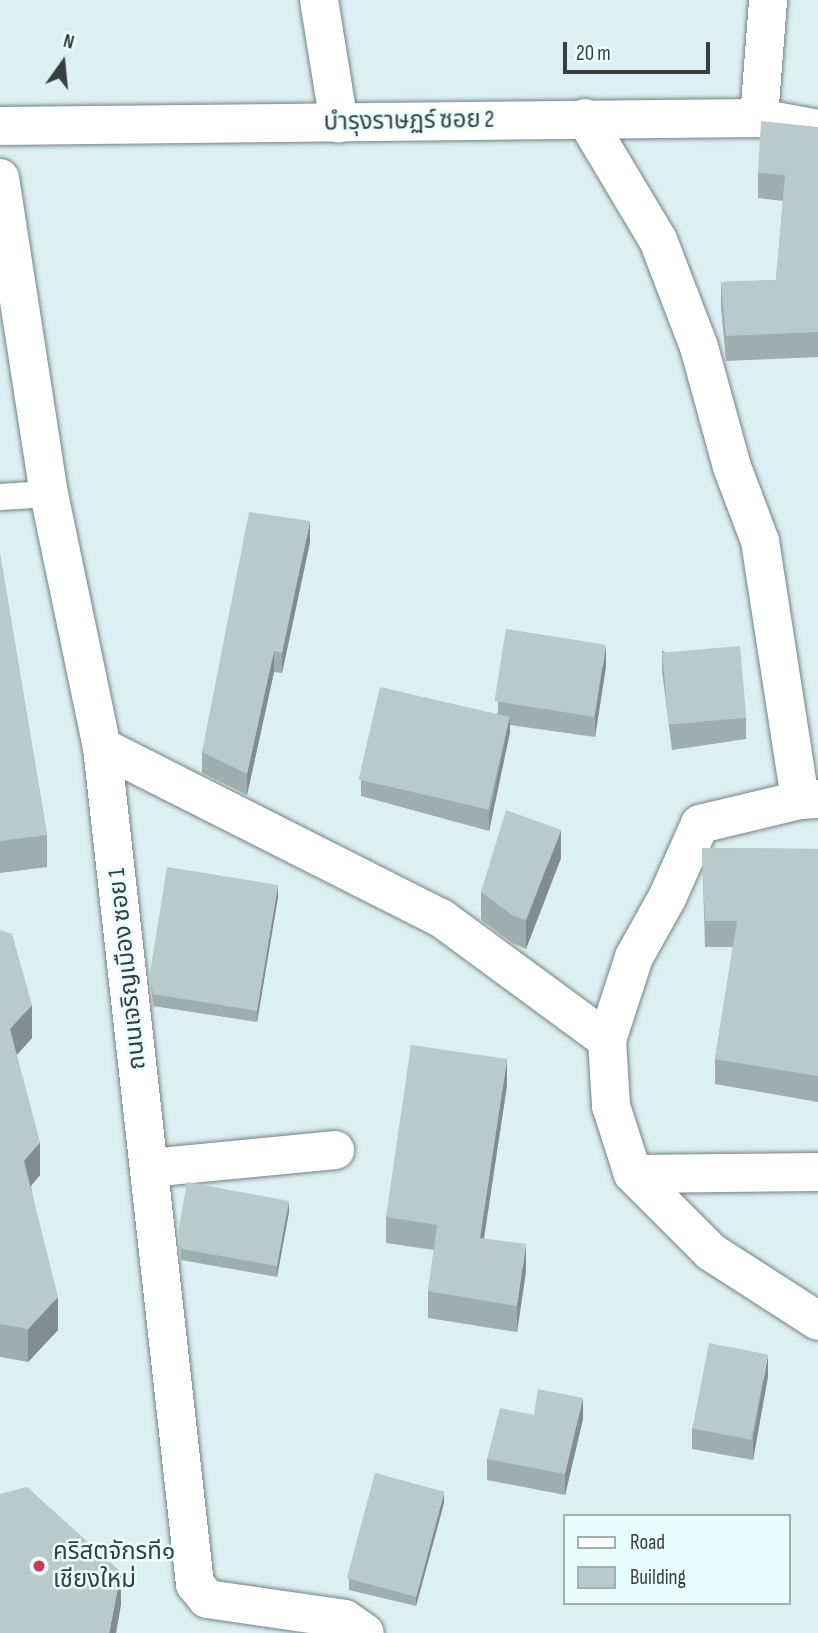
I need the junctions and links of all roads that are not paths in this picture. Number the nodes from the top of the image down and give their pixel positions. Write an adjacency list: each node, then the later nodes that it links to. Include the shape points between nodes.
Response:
1 (319, 0): 5 (street)
2 (768, 0): 4 (street)
3 (585, 118): 4 (street, บำรุงราษฏร์ ซอย 2); 5 (street, บำรุงราษฏร์ ซอย 2); 12 (street, via 658,240 699,347 732,467 760,541)
4 (759, 118): 7 (street, บำรุงราษฏร์ ซอย 2)
5 (339, 123): 6 (street, บำรุงราษฏร์ ซอย 2)
6 (0, 126)
7 (818, 129)
8 (0, 178): 9 (street, ถนนเจริญเมือง ซอย 1)
9 (49, 494): 10 (lane); 11 (street, ถนนเจริญเมือง ซอย 1)
10 (0, 497)
11 (102, 747): 13 (street, via 441,918); 15 (street, ถนนเจริญเมือง ซอย 1)
12 (809, 800): 13 (street, via 700,824 634,957)
13 (607, 1040): 17 (street, via 611,1105)
14 (335, 1150): 15 (street)
15 (149, 1168): 19 (street, ถนนเจริญเมือง ซอย 1, via 195,1584 207,1599 345,1619)
16 (818, 1172): 17 (street)
17 (633, 1174): 18 (street, via 711,1252)
18 (818, 1321)
19 (365, 1633)

